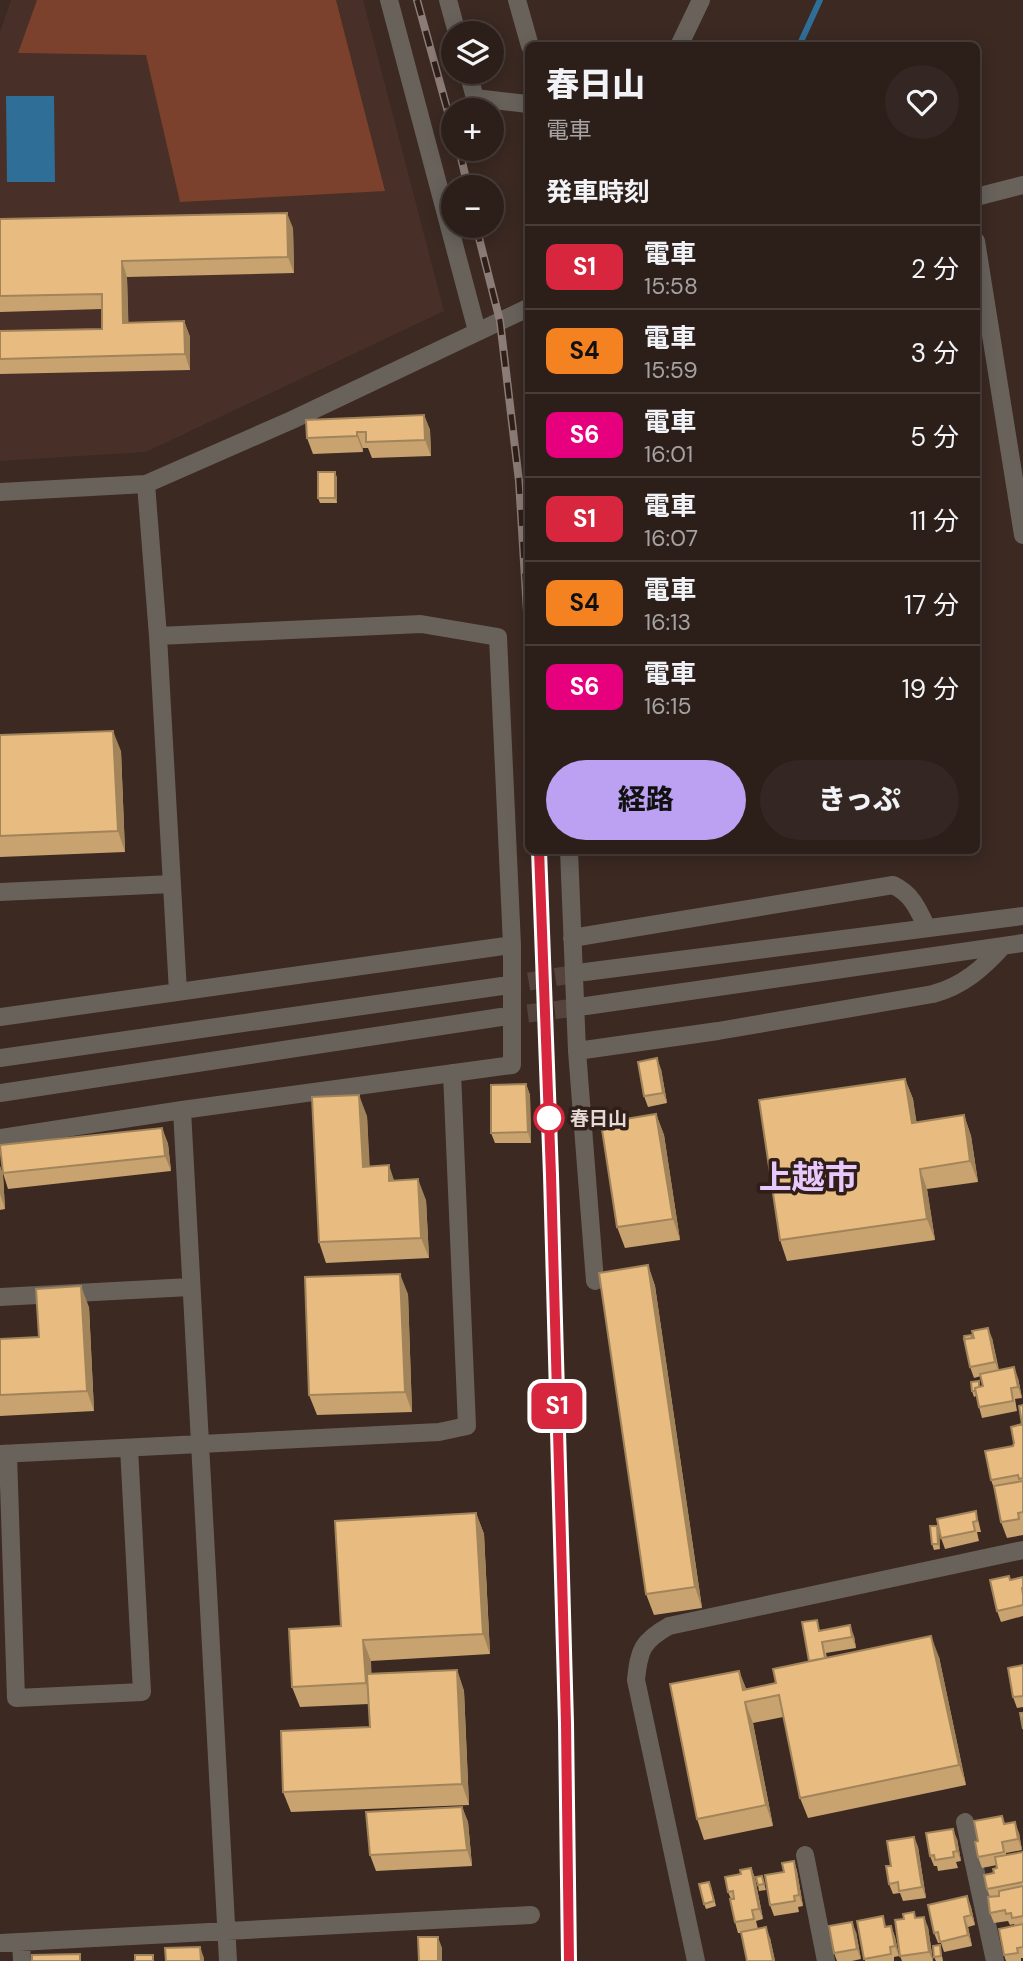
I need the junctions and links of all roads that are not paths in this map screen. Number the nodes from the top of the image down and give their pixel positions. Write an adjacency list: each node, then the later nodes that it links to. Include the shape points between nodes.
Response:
1 (389, 0): 14 (street)
2 (448, 0): 5 (street)
3 (517, 0): 6 (street)
4 (701, 0): 7 (street)
5 (454, 21)
6 (529, 42)
7 (681, 42)
8 (471, 84): 9 (street, via 475,97)
9 (525, 104)
10 (1023, 185): 11 (street)
11 (980, 196)
12 (980, 266): 17 (street)
13 (525, 309): 14 (street)
14 (477, 331): 15 (street)
15 (146, 484): 16 (street); 18 (street)
16 (0, 492)
17 (1023, 531)
18 (158, 636): 20 (street); 26 (street, via 421,624 498,637)
19 (569, 854): 24 (street)
20 (172, 884): 21 (street); 30 (street)
21 (0, 892)
22 (1023, 916): 23 (street)
23 (927, 928): 24 (street, via 913,900 893,885); 28 (street)
24 (572, 938): 34 (street)
25 (1023, 943): 27 (street)
26 (512, 945): 30 (street); 36 (street, via 512,1065)
27 (1003, 946): 31 (street); 34 (street, via 984,967 953,989 933,994)
28 (585, 972)
29 (502, 986): 35 (street)
30 (178, 992): 32 (street)
31 (586, 1006)
32 (0, 1017)
33 (501, 1017): 37 (street)
34 (577, 1051): 40 (street)
35 (0, 1058)
36 (452, 1073): 38 (street); 43 (street, via 467,1426 439,1432)
37 (0, 1093)
38 (182, 1110): 39 (street); 41 (street)
39 (0, 1138)
40 (595, 1281)
41 (190, 1287): 42 (street); 43 (street)
42 (0, 1297)
43 (200, 1444): 44 (street); 50 (street)
44 (129, 1448): 45 (street); 45 (street, via 142,1692 16,1698)
45 (4, 1454)
46 (1023, 1550): 55 (street, via 669,1626 643,1645 636,1680)
47 (965, 1822): 57 (street)
48 (806, 1854): 56 (street)
49 (531, 1915): 50 (street)
50 (226, 1931): 51 (street); 54 (street)
51 (21, 1942): 52 (street); 53 (street)
52 (0, 1943)
53 (22, 1961)
54 (228, 1961)
55 (696, 1961)
56 (826, 1961)
57 (995, 1961)

